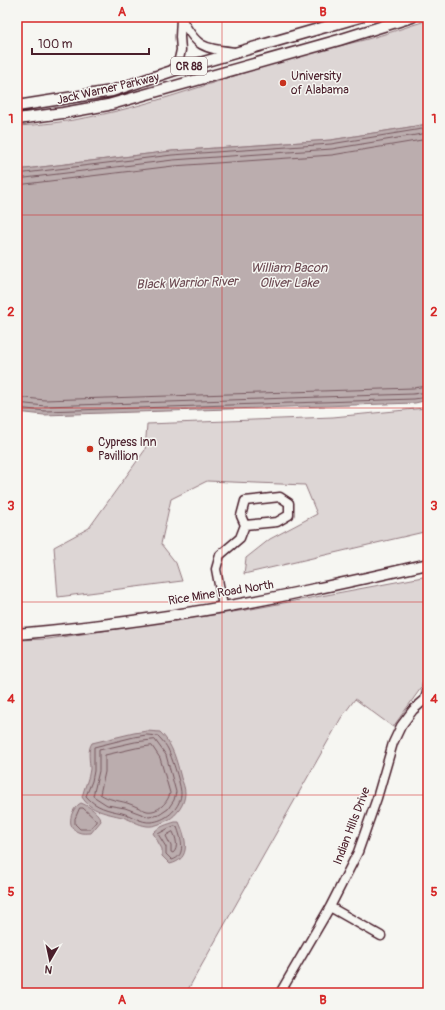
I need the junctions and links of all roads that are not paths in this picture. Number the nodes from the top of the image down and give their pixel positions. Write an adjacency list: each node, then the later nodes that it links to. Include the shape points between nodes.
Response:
1 (360, 17): 4 (main road, Jack Warner Parkway / CR 88)
2 (412, 17): 7 (main road, Jack Warner Parkway, via 108,105)
3 (181, 18): 4 (street, via 190,34 201,45 211,49); 5 (street, via 181,50)
4 (238, 52): 5 (main road, Jack Warner Parkway / CR 88)
5 (172, 72): 6 (main road, Jack Warner Parkway / CR 88, via 112,91)
6 (17, 106)
7 (17, 119)
8 (245, 525): 8 (street, via 277,522 289,514 289,503 280,497 245,501 241,516); 10 (street, via 240,538 220,555 216,569)
9 (428, 564): 10 (main road, Rice Mine Road North, via 309,591)
10 (223, 606): 11 (main road, Rice Mine Road North, via 108,624)
11 (17, 634)
12 (428, 687): 13 (street, Indian Hills Drive)
13 (427, 698): 14 (street, Indian Hills Drive, via 413,710 393,743 358,852)
14 (330, 907): 15 (street); 16 (street, Indian Hills Drive)
15 (380, 936)
16 (280, 993)

